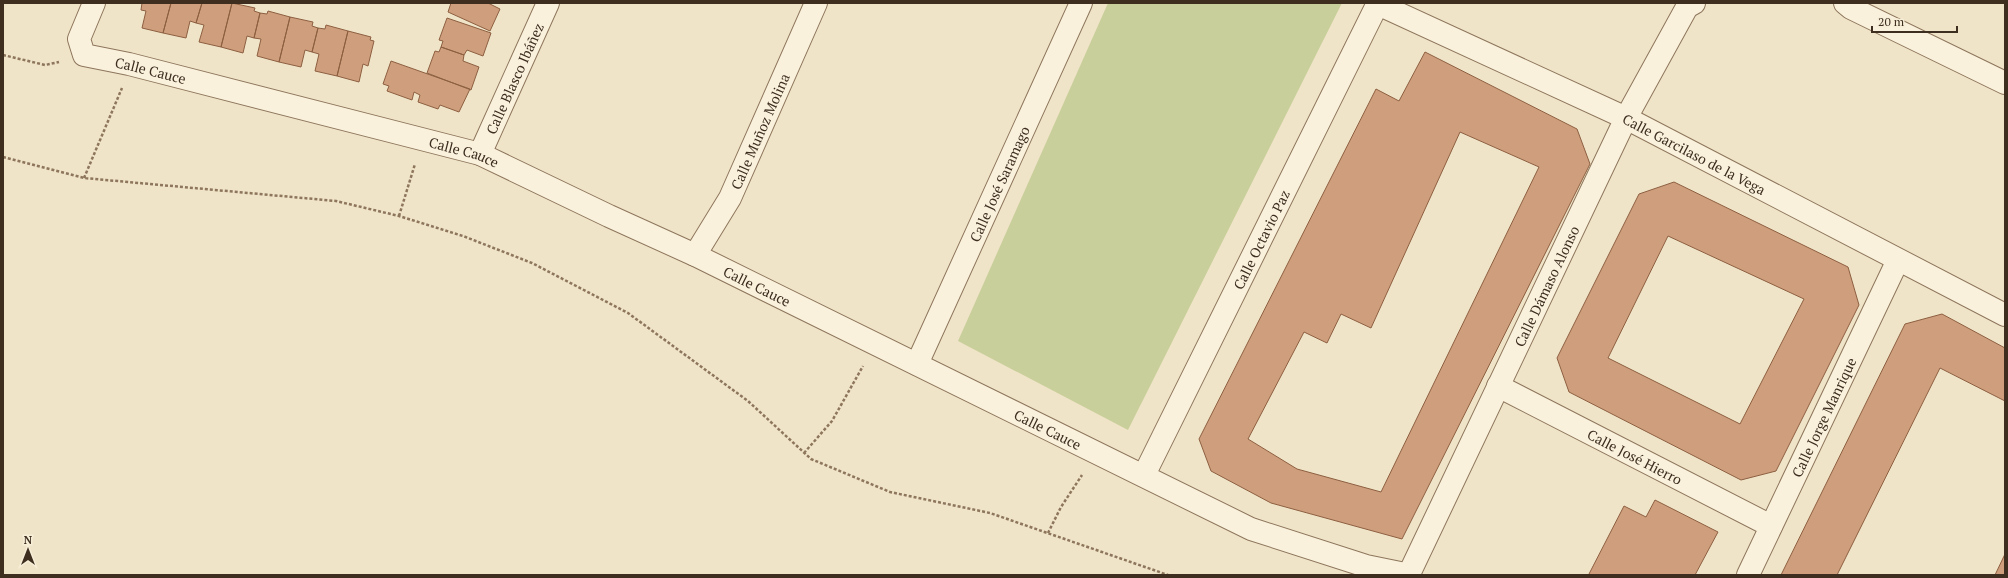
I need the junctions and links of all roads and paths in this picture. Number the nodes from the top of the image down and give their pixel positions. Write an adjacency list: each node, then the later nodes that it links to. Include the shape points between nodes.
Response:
1 (94, 3): 8 (street, via 79,39)
2 (548, 3): 14 (street, Calle Blasco Ibáñez)
3 (816, 3): 18 (street, Calle Muñoz Molina, via 730,198)
4 (1082, 3): 22 (street, Calle José Saramago)
5 (1694, 3): 12 (street, Calle Dámaso Alonso, via 1687,7)
6 (1845, 3): 11 (street)
7 (1378, 4): 12 (street, Calle Garcilaso de la Vega); 26 (street, Calle Octavio Paz)
8 (84, 54): 9 (path, via 45,65); 10 (street, Calle Cauce)
9 (3, 55)
10 (128, 64): 13 (street, Calle Cauce); 16 (path, via 120,96)
11 (2005, 83)
12 (1626, 118): 19 (street, Calle Garcilaso de la Vega); 23 (street, Calle Dámaso Alonso)
13 (420, 138): 14 (street, Calle Cauce); 17 (path, via 415,168)
14 (480, 154): 18 (street, Calle Cauce)
15 (3, 157): 16 (path)
16 (84, 178): 17 (path, via 336,201)
17 (399, 216): 25 (path, via 463,236 532,263 628,313 748,401)
18 (695, 255): 21 (street, Calle Cauce)
19 (1898, 260): 20 (street, Calle Garcilaso de la Vega); 27 (street, Calle Jorge Manrique)
20 (2005, 315)
21 (874, 344): 22 (street, Calle Cauce); 25 (path, via 832,421)
22 (917, 364): 24 (street, Calle Cauce)
23 (1498, 386): 27 (street, Calle José Hierro); 30 (street, Calle Dámaso Alonso)
24 (1096, 451): 26 (street, Calle Cauce); 28 (path)
25 (804, 453): 28 (path, via 811,459 890,492 990,513)
26 (1144, 475): 30 (street, Calle Cauce, via 1251,530 1366,566)
27 (1771, 526): 31 (street, Calle Jorge Manrique)
28 (1048, 533): 29 (path)
29 (1168, 575)
30 (1410, 575)
31 (1748, 575)

